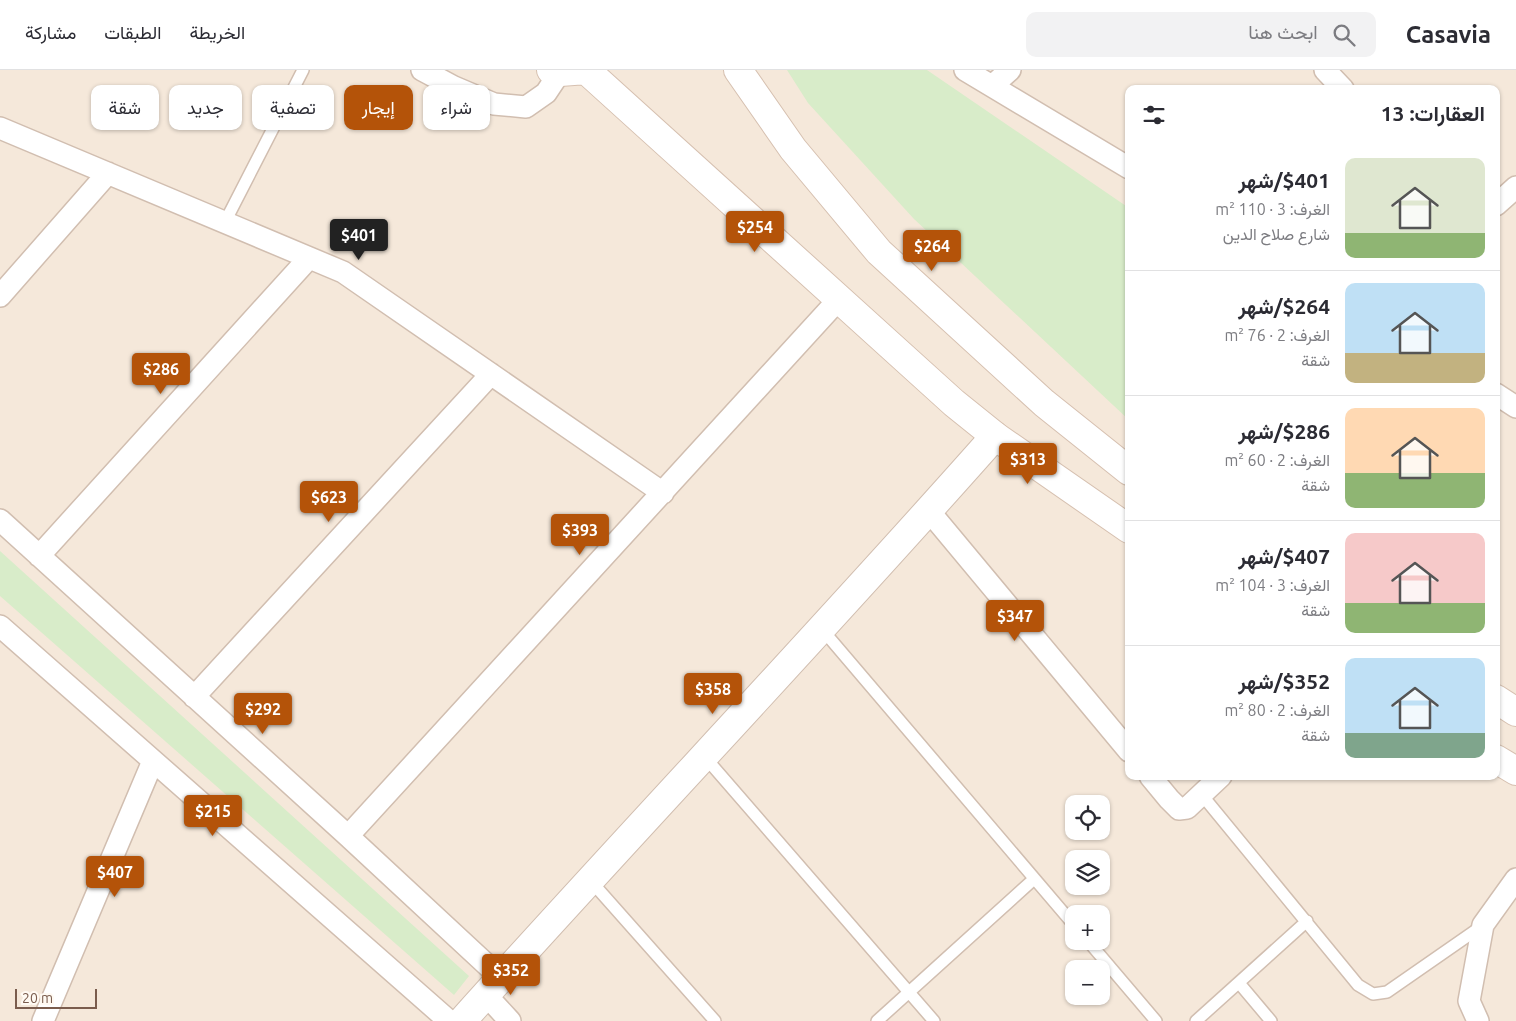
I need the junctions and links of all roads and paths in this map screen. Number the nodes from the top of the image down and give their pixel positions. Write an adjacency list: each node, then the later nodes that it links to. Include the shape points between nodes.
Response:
1 (302, 70): 13 (lane)
2 (422, 70): 6 (street, via 494,104 526,107)
3 (738, 70): 21 (main road, via 792,149 879,252 1044,403)
4 (965, 70): 7 (street)
5 (1010, 70): 7 (street)
6 (571, 71): 16 (main road)
7 (992, 86): 9 (street)
8 (0, 128): 10 (street)
9 (1125, 166)
10 (108, 174): 13 (street); 15 (street)
11 (1516, 187): 12 (street)
12 (1500, 201)
13 (225, 222): 14 (street)
14 (309, 258): 17 (street, via 343,272); 26 (street)
15 (0, 296)
16 (839, 299): 20 (main road); 22 (street)
17 (491, 374): 22 (street); 29 (street)
18 (1500, 397): 19 (street)
19 (1516, 407)
20 (995, 436): 23 (main road); 25 (main road)
21 (1125, 468)
22 (663, 493): 40 (street)
23 (929, 511): 28 (main road); 32 (street)
24 (0, 520): 26 (street)
25 (1125, 526)
26 (39, 556): 29 (street)
27 (0, 626): 34 (street)
28 (821, 628): 33 (main road); 43 (lane)
29 (194, 697): 40 (street)
30 (1500, 702): 31 (main road)
31 (1516, 712)
32 (1125, 746)
33 (704, 756): 42 (main road); 50 (lane)
34 (153, 760): 51 (street); 52 (street)
35 (1500, 761): 36 (main road)
36 (1516, 770)
37 (1153, 780): 39 (street, via 1179,809 1187,808)
38 (1217, 780): 39 (street)
39 (1202, 795): 45 (lane)
40 (348, 836): 49 (street)
41 (1516, 878): 46 (street)
42 (590, 879): 49 (main road); 55 (lane)
43 (1034, 879): 44 (lane); 50 (lane)
44 (1065, 915)
45 (1307, 921): 46 (lane, via 1358,985 1373,994 1387,992); 48 (lane)
46 (1483, 925): 61 (street, via 1469,1001)
47 (1096, 950): 58 (lane)
48 (1239, 983): 59 (lane); 60 (lane)
49 (493, 986): 53 (main road); 54 (street)
50 (910, 993): 56 (lane); 57 (lane)
51 (43, 1021)
52 (449, 1021)
53 (462, 1021)
54 (510, 1021)
55 (715, 1021)
56 (877, 1021)
57 (934, 1021)
58 (1156, 1021)
59 (1196, 1021)
60 (1272, 1021)
61 (1478, 1021)

